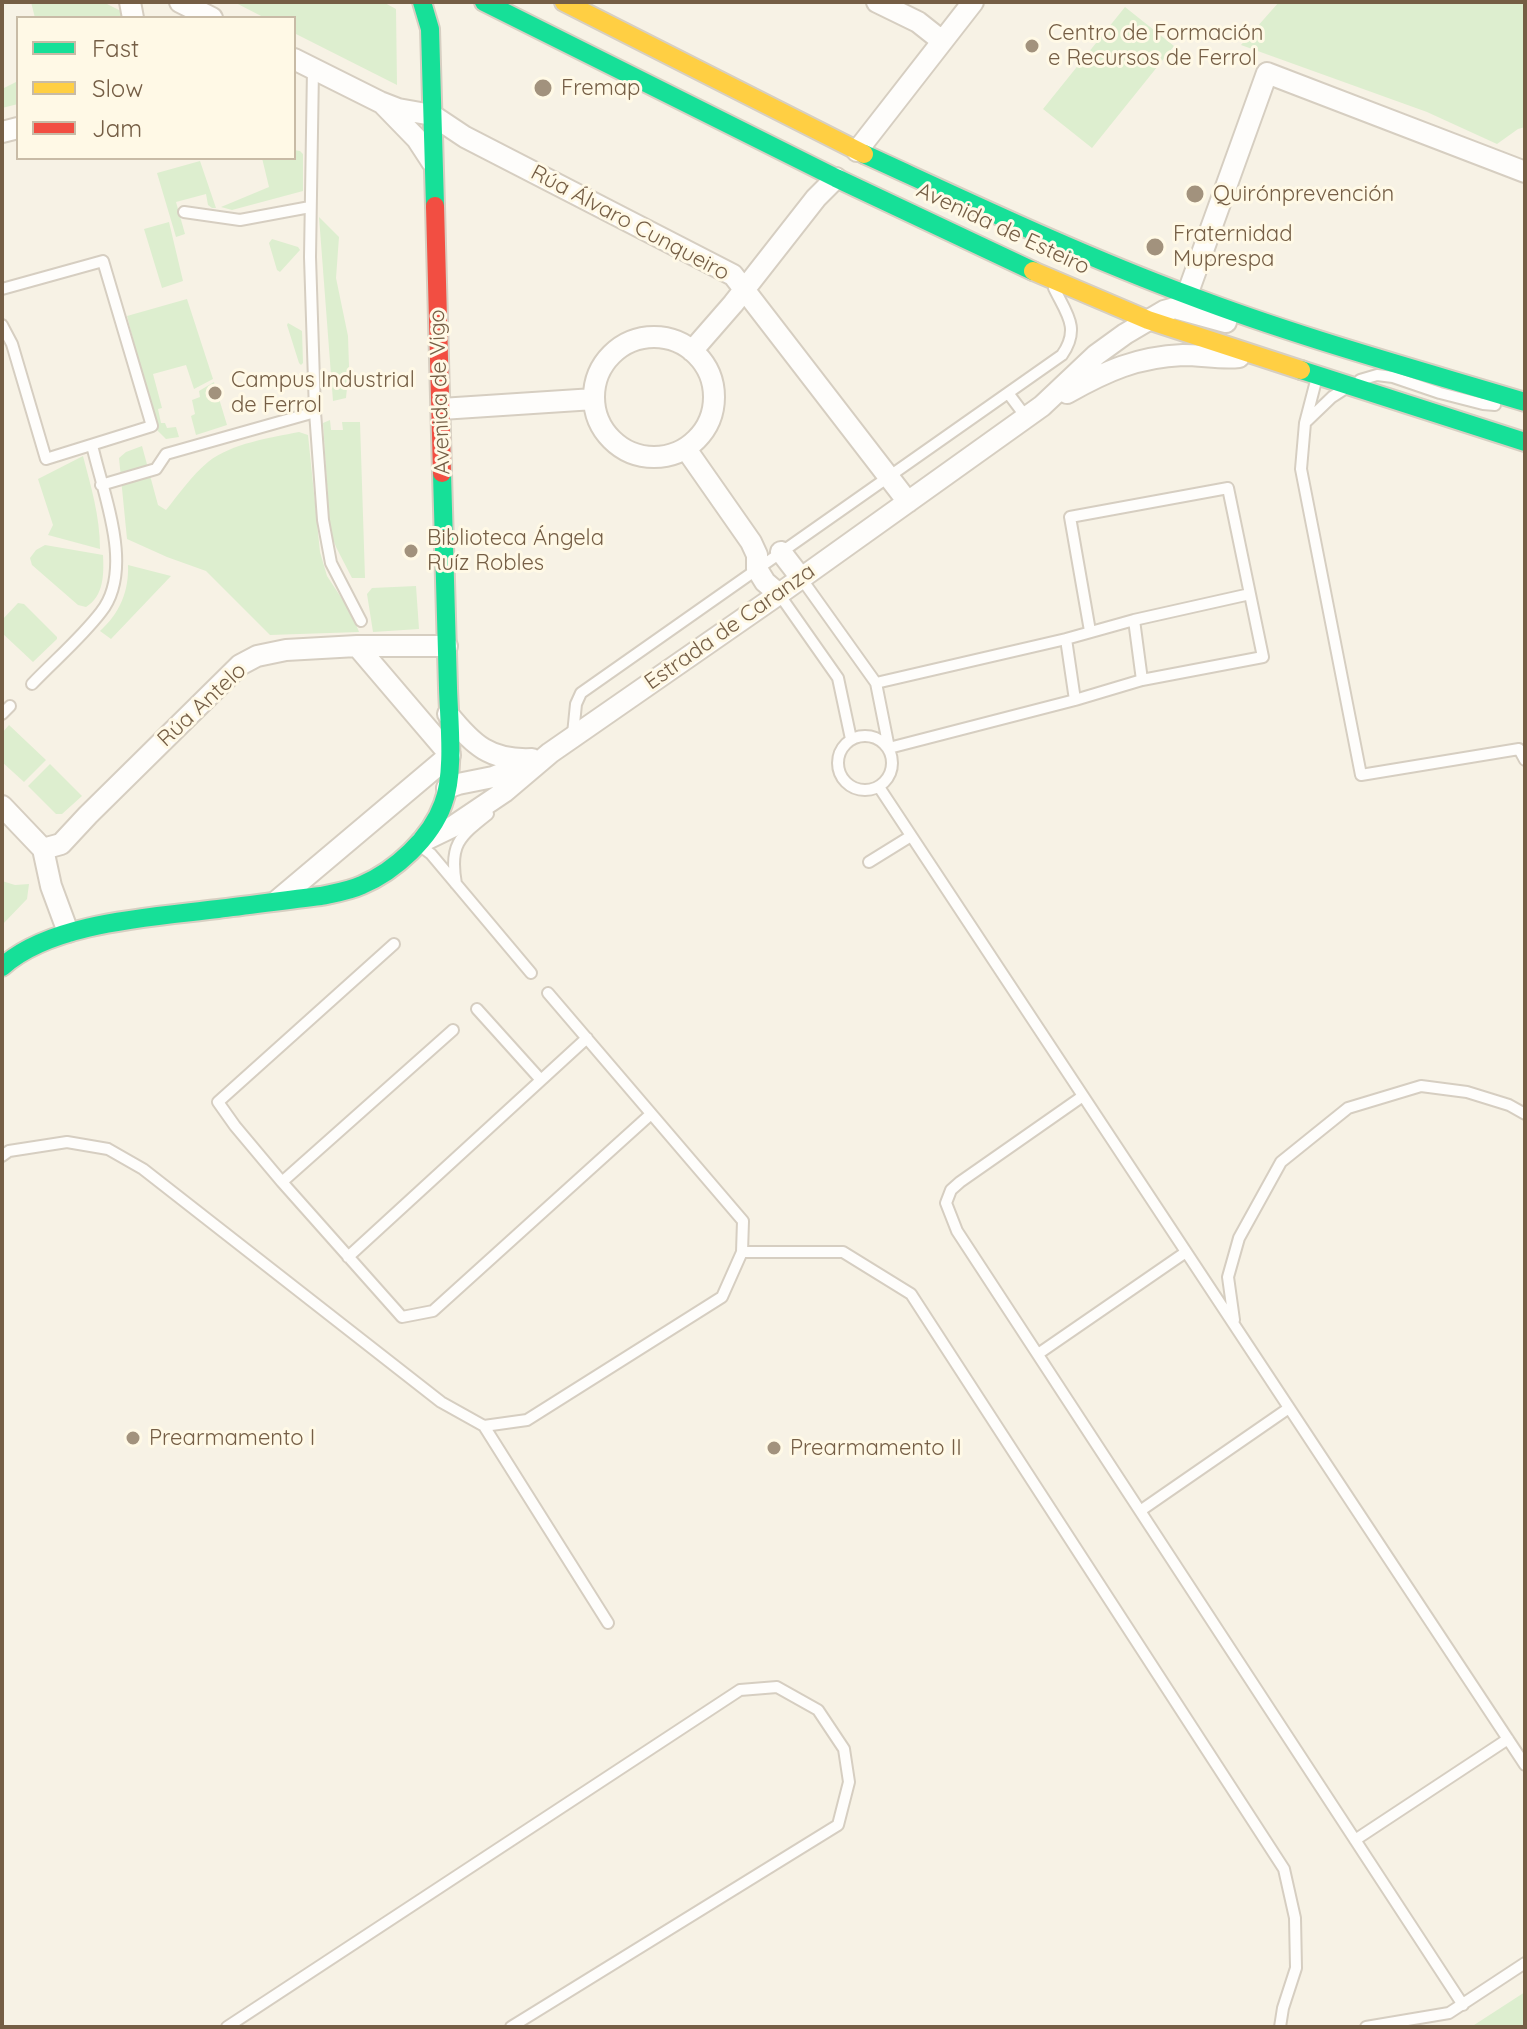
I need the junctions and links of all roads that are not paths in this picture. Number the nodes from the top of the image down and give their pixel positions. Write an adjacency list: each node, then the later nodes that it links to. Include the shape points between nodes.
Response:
1 (180, 2): 8 (street)
2 (422, 2): 9 (main road, Avenida de Vigo)
3 (436, 2): 9 (main road, Avenida de Vigo)
4 (484, 2): 17 (main road, Avenida de Esteiro)
5 (564, 2): 14 (main road, Avenida de Esteiro)
6 (877, 2): 10 (street)
7 (973, 2): 10 (street)
8 (208, 16)
9 (430, 29): 13 (main road, Avenida de Vigo)
10 (942, 41): 14 (street)
11 (301, 64): 12 (street); 18 (lane)
12 (380, 102): 13 (street); 15 (street, via 417,139)
13 (432, 115): 15 (main road, Avenida de Vigo); 22 (street, Rúa Álvaro Cunqueiro, via 733,275)
14 (857, 151): 23 (main road, Avenida de Esteiro)
15 (432, 163): 34 (main road, Avenida de Vigo)
16 (1525, 172): 23 (street, via 1267,73)
17 (836, 178): 20 (main road, Avenida de Esteiro); 22 (street)
18 (310, 207): 19 (lane, via 240,220); 35 (lane)
19 (184, 212)
20 (1049, 279): 24 (main road, Avenida de Esteiro); 31 (lane, via 1068,313 1071,337 1062,355)
21 (2, 289): 39 (lane, via 103,261 152,426)
22 (744, 289): 27 (street); 41 (street, Rúa Álvaro Cunqueiro)
23 (1187, 295): 26 (main road, Avenida de Esteiro)
24 (1148, 320): 26 (street, via 1175,308 1258,332); 28 (main road, Avenida de Esteiro); 36 (street, via 1108,346)
25 (2, 325): 39 (lane, via 46,459)
26 (1298, 334): 33 (main road, Avenida de Esteiro)
27 (692, 351): 32 (street, via 675,341 637,339 605,362); 40 (street, via 713,382 714,401 710,420)
28 (1251, 355): 29 (main road, Avenida de Esteiro); 36 (street, via 1151,358 1106,371)
29 (1317, 375): 30 (main road, Avenida de Esteiro); 37 (lane)
30 (1351, 385): 33 (lane, via 1377,375 1483,404); 37 (lane); 38 (main road, Avenida de Esteiro)
31 (1008, 393): 36 (lane); 41 (lane)
32 (594, 399): 34 (street); 40 (street, via 605,432 625,450 651,458)
33 (1525, 404)
34 (441, 409): 54 (main road, Avenida de Vigo)
35 (315, 412): 42 (lane, via 166,454 156,469); 50 (lane, via 331,563)
36 (1034, 412): 43 (street, Estrada de Caranza)
37 (1305, 423): 65 (lane, via 1301,469 1361,775 1519,749)
38 (1525, 442)
39 (92, 445): 42 (lane)
40 (686, 449): 45 (street, via 751,542)
41 (889, 477): 43 (street, Rúa Álvaro Cunqueiro); 44 (lane)
42 (101, 485): 57 (lane, via 117,555 116,583 103,610)
43 (908, 502): 46 (street, Estrada de Caranza)
44 (781, 552): 45 (lane); 46 (street)
45 (757, 569): 47 (street); 60 (lane, via 581,693)
46 (801, 578): 47 (street, Estrada de Caranza); 56 (lane)
47 (779, 594): 60 (street, Estrada de Caranza); 61 (lane, via 838,678)
48 (1250, 594): 49 (lane); 51 (lane, via 1228,488 1070,517); 55 (lane, via 1263,657)
49 (1134, 620): 51 (lane); 55 (lane)
50 (361, 621)
51 (1090, 631): 52 (lane)
52 (1066, 639): 56 (lane); 58 (lane)
53 (357, 646): 54 (street, Rúa Antelo); 63 (street); 73 (street, Rúa Antelo, via 286,650 240,665 61,844)
54 (447, 646): 59 (main road, Avenida de Vigo)
55 (1142, 680): 58 (lane)
56 (876, 683): 62 (lane)
57 (32, 684)
58 (1075, 700): 62 (lane)
59 (448, 714): 63 (main road, Avenida de Vigo); 64 (street, via 486,751 513,758)
60 (573, 737): 64 (street, Estrada de Caranza)
61 (851, 739): 62 (lane, via 868,735); 67 (lane, via 840,751 842,777 863,790)
62 (889, 748): 67 (lane, via 891,773)
63 (450, 755): 68 (main road, Avenida de Vigo); 76 (street)
64 (545, 756): 66 (street, Estrada de Caranza); 68 (street)
65 (1525, 760)
66 (521, 778): 69 (street, Estrada de Caranza); 75 (lane, via 457,845 452,862)
67 (879, 787): 71 (lane)
68 (447, 788): 69 (street, via 465,798); 72 (main road, Avenida de Vigo, via 443,805)
69 (504, 792): 72 (street, Estrada de Caranza)
70 (2, 806): 73 (street)
71 (911, 836): 74 (lane); 86 (lane)
72 (417, 844): 75 (lane); 76 (main road, Avenida de Vigo, via 365,884)
73 (43, 849): 77 (street)
74 (869, 862)
75 (456, 886): 80 (lane)
76 (276, 902): 77 (main road, Avenida de Vigo)
77 (68, 932): 79 (main road, Avenida de Vigo)
78 (394, 944): 90 (lane, via 218,1102)
79 (2, 967)
80 (531, 973)
81 (548, 993): 84 (lane)
82 (477, 1009): 85 (lane)
83 (453, 1030): 90 (lane)
84 (587, 1038): 85 (lane); 87 (lane)
85 (541, 1080): 93 (lane)
86 (1083, 1096): 92 (lane); 95 (lane, via 960,1182 946,1203 957,1231)
87 (651, 1114): 91 (lane, via 743,1221); 93 (lane, via 433,1311 402,1317)
88 (1525, 1114): 94 (lane, via 1467,1092 1421,1086 1348,1108 1281,1162 1239,1238 1228,1277)
89 (2, 1156): 97 (lane, via 67,1142 108,1149 143,1169 441,1402)
90 (282, 1182): 93 (lane)
91 (742, 1252): 97 (lane, via 722,1297 527,1420); 107 (lane, via 843,1252 911,1294 1284,1869 1295,1918 1296,1968)
92 (1186, 1252): 94 (lane); 95 (lane)
93 (348, 1257)
94 (1235, 1326): 96 (lane)
95 (1038, 1354): 98 (lane)
96 (1289, 1408): 98 (lane); 100 (lane)
97 (484, 1426): 99 (lane)
98 (1140, 1511): 102 (lane)
99 (608, 1623)
100 (1508, 1739): 101 (lane); 102 (lane)
101 (1525, 1765)
102 (1355, 1840): 104 (lane)
103 (1525, 1963): 104 (lane)
104 (1463, 2005): 108 (lane, via 1449,2013)
105 (227, 2027): 106 (lane, via 740,1690 777,1687 818,1710 844,1749 849,1782 838,1825)
106 (511, 2027)
107 (1280, 2027)
108 (1366, 2027)

